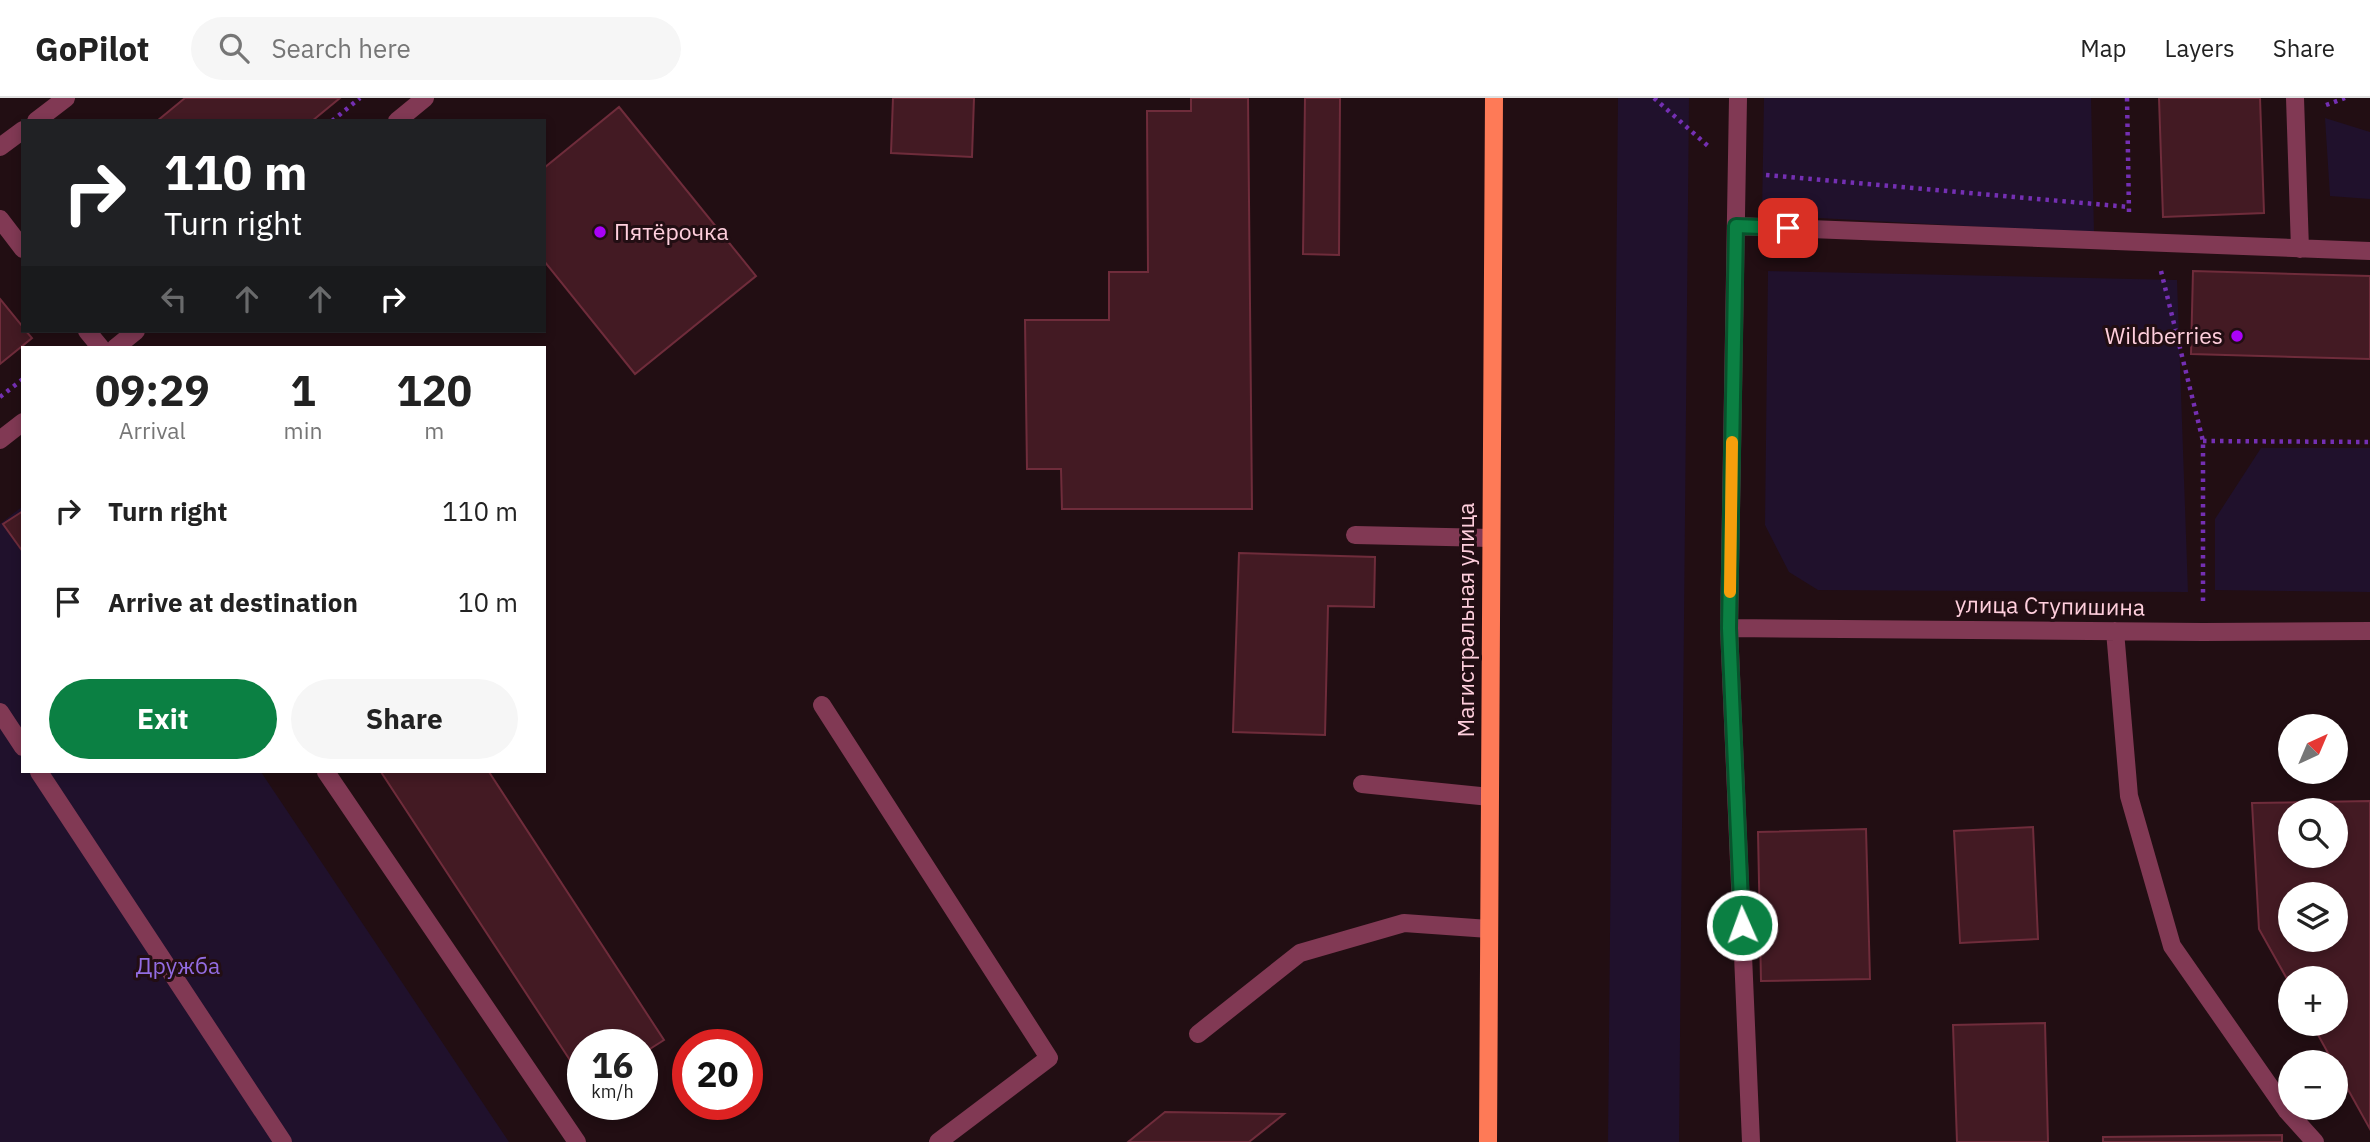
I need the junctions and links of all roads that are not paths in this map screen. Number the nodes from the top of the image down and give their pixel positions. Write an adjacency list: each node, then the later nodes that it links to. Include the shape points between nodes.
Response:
1 (66, 98): 6 (street)
2 (425, 98): 7 (street)
3 (1494, 98): 20 (main road, Магистральная улица)
4 (1738, 98): 11 (street)
5 (2295, 98): 13 (street)
6 (39, 119)
7 (399, 119)
8 (21, 131): 9 (street)
9 (0, 147)
10 (0, 219): 12 (street)
11 (1736, 226): 13 (street); 21 (street)
12 (21, 246)
13 (2300, 249): 14 (street)
14 (2370, 251)
15 (134, 333): 16 (street)
16 (117, 346)
17 (21, 424): 18 (street)
18 (0, 440)
19 (1356, 535): 20 (street)
20 (1490, 538): 30 (main road, Магистральная улица)
21 (1729, 628): 22 (street, улица Ступишина); 37 (street)
22 (2115, 631): 23 (street, улица Ступишина); 38 (street, via 2129,796 2172,946 2287,1111)
23 (2370, 631)
24 (822, 705): 35 (street, via 1049,1058)
25 (0, 712): 26 (street)
26 (21, 744)
27 (40, 773): 33 (street)
28 (327, 773): 34 (street)
29 (1362, 784): 30 (street)
30 (1490, 797): 31 (main road, Магистральная улица)
31 (1489, 929): 32 (street, via 1404,923 1300,953); 36 (main road, Магистральная улица)
32 (1198, 1034)
33 (284, 1142)
34 (578, 1142)
35 (938, 1142)
36 (1488, 1142)
37 (1751, 1142)
38 (2315, 1142)

